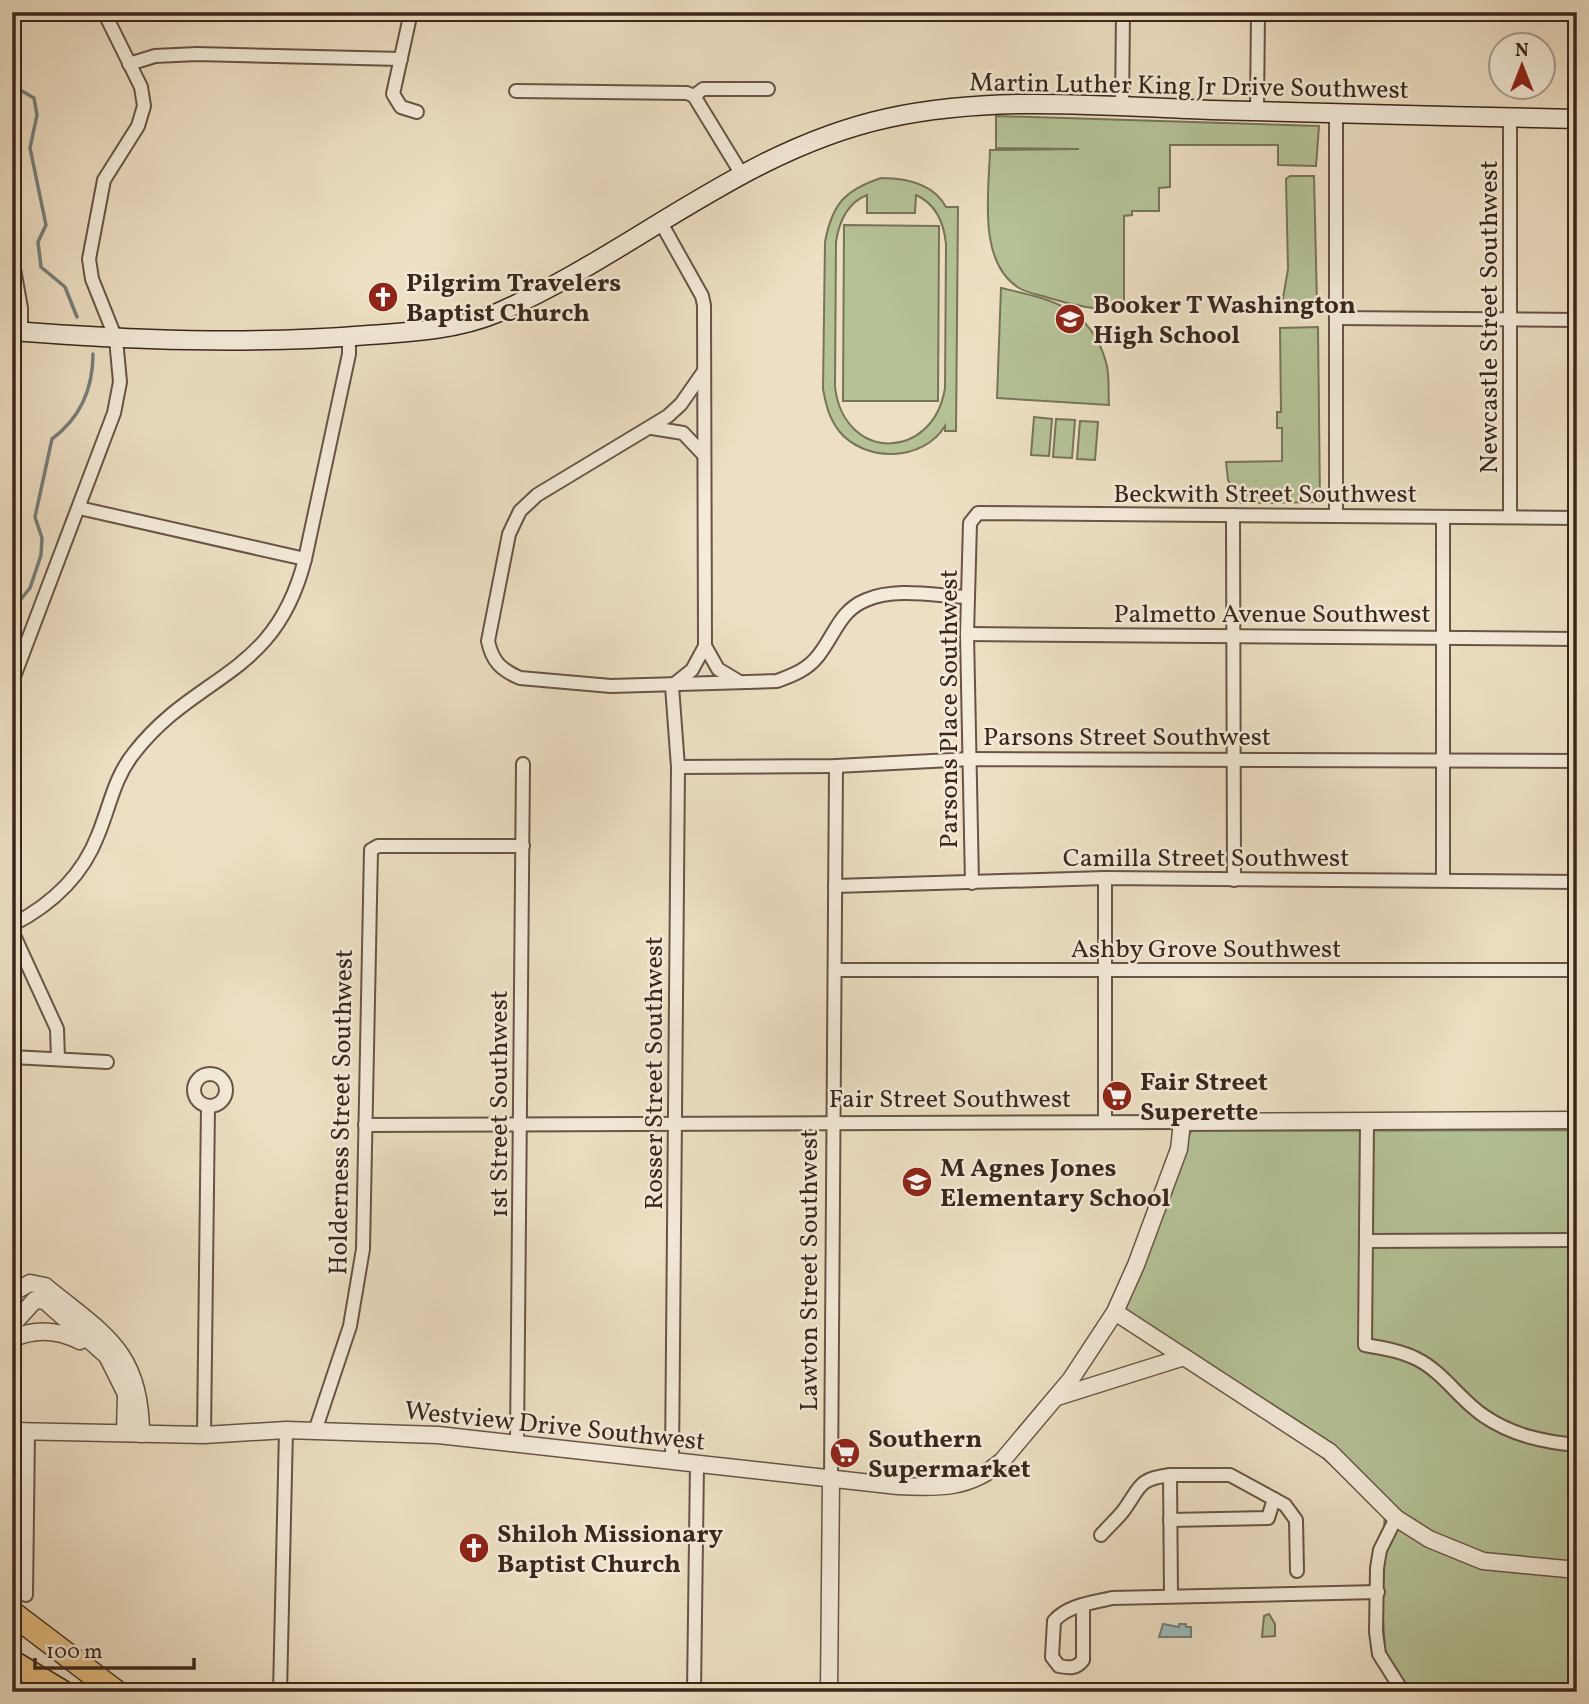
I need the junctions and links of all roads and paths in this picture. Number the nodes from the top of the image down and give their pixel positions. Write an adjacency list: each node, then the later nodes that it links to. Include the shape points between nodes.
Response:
1 (104, 12): 6 (street)
2 (411, 12): 5 (street)
3 (1123, 12): 10 (street)
4 (1258, 12): 11 (street)
5 (401, 59): 6 (street, via 197,54 155,55); 12 (street, via 393,94 401,107)
6 (129, 64): 24 (street, via 141,87 144,106 138,126 104,180 89,259 92,279)
7 (768, 89): 9 (street, via 703,89)
8 (516, 91): 9 (street)
9 (694, 96): 16 (street)
10 (1122, 107): 11 (main road, Martin Luther King Jr Drive Southwest); 16 (main road, Martin Luther King Jr Drive Southwest, via 1012,103 922,111 834,133)
11 (1256, 111): 13 (main road, Martin Luther King Jr Drive Southwest)
12 (417, 112)
13 (1336, 115): 14 (main road, Martin Luther King Jr Drive Southwest); 19 (street)
14 (1510, 117): 15 (main road, Martin Luther King Jr Drive Southwest); 20 (street, Newcastle Street Southwest)
15 (1577, 119)
16 (741, 173): 17 (main road, Martin Luther King Jr Drive Southwest)
17 (660, 221): 23 (main road, Martin Luther King Jr Drive Southwest, via 535,295 492,315 433,330); 25 (street, via 702,296)
18 (12, 258): 22 (street, via 21,308)
19 (1336, 318): 20 (street); 30 (street)
20 (1510, 320): 21 (street); 32 (street, Newcastle Street Southwest)
21 (1577, 320)
22 (17, 331): 24 (main road, Martin Luther King Jr Drive Southwest)
23 (349, 337): 24 (main road, Martin Luther King Jr Drive Southwest, via 236,341); 35 (street)
24 (116, 338): 28 (street, via 120,382 114,413)
25 (704, 370): 26 (street, via 681,404); 27 (street)
26 (652, 428): 27 (street, via 683,433); 44 (street, via 537,495 520,511 509,534 488,641 497,664 520,678)
27 (705, 455): 41 (street)
28 (79, 508): 35 (street); 42 (street)
29 (1233, 515): 30 (street, Beckwith Street Southwest); 34 (street, Beckwith Street Southwest, via 978,513); 38 (street)
30 (1336, 516): 31 (street, Beckwith Street Southwest)
31 (1443, 517): 32 (street, Beckwith Street Southwest); 39 (street)
32 (1510, 517): 33 (street, Beckwith Street Southwest)
33 (1577, 518)
34 (969, 534): 36 (street, Parsons Place Southwest)
35 (305, 559): 59 (street, via 292,601 270,637 136,749 116,781 98,837 79,871 48,904)
36 (968, 597): 37 (street, Parsons Place Southwest); 43 (street, via 891,594 868,599 843,616 818,656 802,671 777,681)
37 (967, 634): 38 (street, Palmetto Avenue Southwest); 46 (street, Parsons Place Southwest)
38 (1233, 636): 39 (street, Palmetto Avenue Southwest); 45 (street)
39 (1443, 637): 40 (street, Palmetto Avenue Southwest); 47 (street)
40 (1577, 639)
41 (705, 646): 43 (street, via 718,669); 44 (street, via 692,670)
42 (12, 682)
43 (741, 683): 44 (street)
44 (672, 686): 51 (street, Rosser Street Southwest)
45 (1234, 758): 46 (street, Parsons Street Southwest); 47 (street, Parsons Street Southwest); 54 (street)
46 (970, 759): 50 (street, Parsons Street Southwest); 57 (street, Parsons Place Southwest)
47 (1443, 760): 48 (street, Parsons Street Southwest); 55 (street)
48 (1577, 761)
49 (523, 764): 52 (street, 1st Street Southwest)
50 (836, 765): 51 (street, Parsons Street Southwest); 58 (street, Lawton Street Southwest)
51 (678, 767): 73 (street, Rosser Street Southwest)
52 (523, 845): 72 (street, 1st Street Southwest); 74 (street, Holderness Street Southwest, via 378,846 370,850)
53 (1105, 878): 54 (street, Camilla Street Southwest); 57 (street, Camilla Street Southwest); 62 (street)
54 (1234, 880): 55 (street, Camilla Street Southwest)
55 (1443, 880): 56 (street, Camilla Street Southwest)
56 (1577, 882)
57 (972, 883): 58 (street, Camilla Street Southwest)
58 (835, 886): 60 (street, Lawton Street Southwest)
59 (12, 928): 64 (street, via 57,1029)
60 (835, 970): 62 (street, Ashby Grove Southwest); 71 (street, Lawton Street Southwest)
61 (1577, 970): 62 (street, Ashby Grove Southwest)
62 (1105, 971): 69 (street)
63 (12, 1057): 64 (street)
64 (58, 1059): 65 (street)
65 (107, 1062)
66 (208, 1106): 90 (street)
67 (1577, 1120): 68 (street, Fair Street Southwest)
68 (1367, 1121): 70 (street, Fair Street Southwest); 76 (street)
69 (1105, 1122): 70 (street, Fair Street Southwest); 71 (street, Fair Street Southwest)
70 (1182, 1122): 80 (street, Westview Drive Southwest, via 1179,1149)
71 (834, 1123): 73 (street, Fair Street Southwest); 96 (street, Lawton Street Southwest)
72 (521, 1124): 73 (street, Fair Street Southwest); 74 (street, Fair Street Southwest); 91 (street, 1st Street Southwest)
73 (676, 1124): 93 (street, Rosser Street Southwest)
74 (365, 1125): 88 (street, Holderness Street Southwest, via 359,1287)
75 (1577, 1240): 76 (street)
76 (1367, 1241): 92 (street, via 1365,1345 1419,1360 1481,1414 1521,1436)
77 (30, 1283): 78 (street); 79 (street); 89 (street, via 45,1286 117,1346 137,1387)
78 (12, 1293)
79 (35, 1300): 81 (street); 83 (street, via 46,1301)
80 (1115, 1312): 84 (street); 85 (street, Westview Drive Southwest)
81 (12, 1325)
82 (12, 1339): 83 (street, via 38,1331 64,1333)
83 (98, 1348): 89 (street, via 107,1356 126,1394)
84 (1184, 1357): 85 (street); 98 (street, via 1330,1452)
85 (1055, 1398): 96 (street, Westview Drive Southwest, via 1002,1461 974,1481 938,1488)
86 (286, 1430): 88 (street, Westview Drive Southwest); 90 (street, Westview Drive Southwest); 110 (street)
87 (20, 1431): 89 (street, Westview Drive Southwest); 105 (street)
88 (315, 1431): 91 (street, Westview Drive Southwest)
89 (133, 1433): 90 (street, Westview Drive Southwest)
90 (204, 1435)
91 (517, 1443): 93 (street, Westview Drive Southwest)
92 (1577, 1445)
93 (672, 1461): 94 (street, Westview Drive Southwest)
94 (697, 1464): 96 (street, Westview Drive Southwest); 111 (street)
95 (1170, 1475): 97 (street, via 1230,1475); 99 (street); 100 (street, via 1138,1485)
96 (831, 1479): 112 (street, Lawton Street Southwest)
97 (1274, 1499): 99 (street, via 1268,1518); 102 (street, via 1296,1520)
98 (1396, 1518): 101 (street, via 1429,1539 1483,1561); 103 (street, via 1380,1550)
99 (1170, 1520): 104 (street)
100 (1101, 1535)
101 (1577, 1570)
102 (1297, 1571)
103 (1378, 1592): 104 (street); 113 (street, via 1379,1654)
104 (1171, 1595): 106 (street, via 1131,1595)
105 (19, 1604): 109 (highway)
106 (1083, 1605): 106 (street, via 1064,1611 1054,1621 1052,1657 1059,1666 1069,1668 1083,1660)
107 (12, 1662): 108 (highway)
108 (62, 1692)
109 (116, 1692)
110 (280, 1692)
111 (694, 1692)
112 (829, 1692)
113 (1403, 1692)

